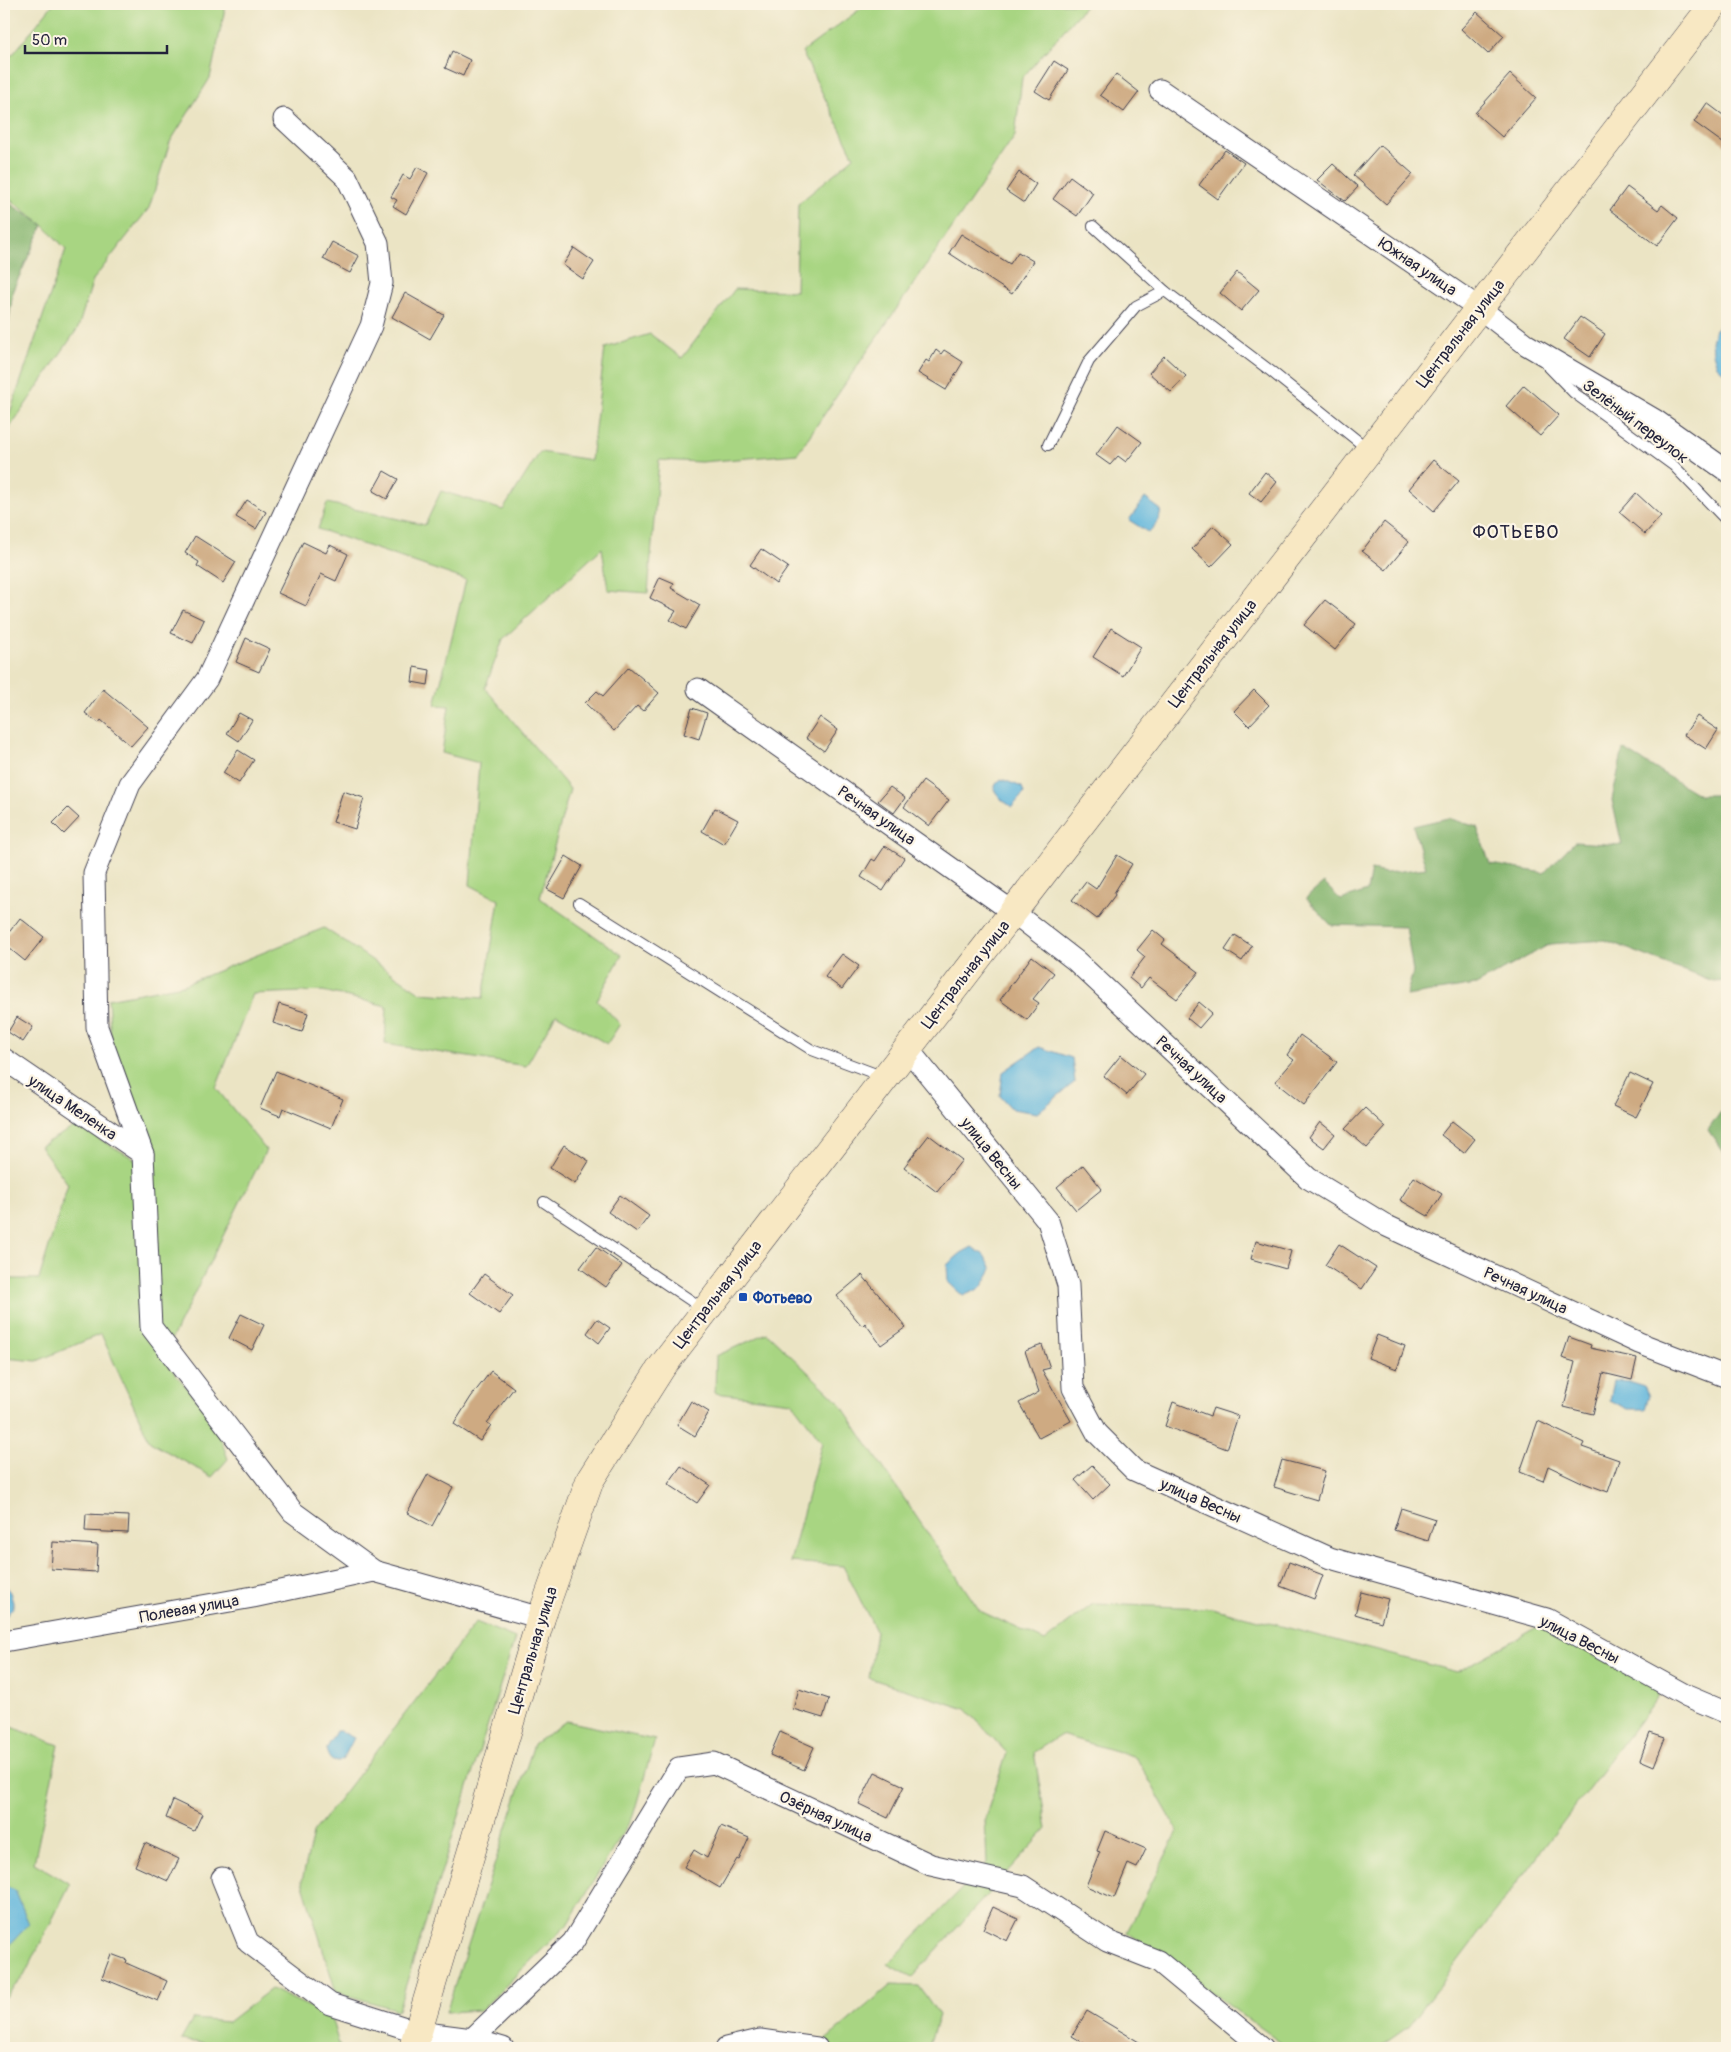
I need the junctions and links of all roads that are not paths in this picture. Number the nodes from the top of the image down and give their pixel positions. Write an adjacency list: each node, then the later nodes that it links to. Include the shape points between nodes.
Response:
1 (1714, 4): 6 (main road, Центральная улица)
2 (1160, 90): 6 (street, Южная улица)
3 (284, 119): 18 (street, via 347,178 378,243 382,283 370,326 207,678 130,784 94,873 97,1026)
4 (1093, 226): 5 (lane)
5 (1165, 291): 8 (lane, via 1136,306 1089,362); 9 (lane)
6 (1479, 308): 7 (street, Южная улица); 9 (main road, Центральная улица)
7 (1528, 345): 10 (street, Южная улица, via 1655,420); 11 (lane, Зелёный переулок, via 1574,393 1674,466)
8 (1048, 445)
9 (1369, 450): 14 (main road, Центральная улица)
10 (1727, 471)
11 (1727, 521)
12 (698, 689): 14 (street, Речная улица)
13 (579, 903): 17 (lane, via 812,1050)
14 (1013, 912): 15 (main road, Центральная улица); 21 (street, Речная улица, via 1076,962 1308,1178 1387,1226 1639,1343)
15 (907, 1048): 17 (main road, Центральная улица); 25 (street, улица Весны, via 1048,1221 1068,1285 1074,1388 1098,1433 1134,1470 1330,1558 1547,1619 1687,1696)
16 (4, 1059): 18 (street, улица Меленка)
17 (885, 1077): 20 (main road, Центральная улица)
18 (143, 1154): 22 (street, via 151,1327 293,1512)
19 (544, 1202): 20 (lane)
20 (705, 1310): 23 (main road, Центральная улица, via 661,1368 590,1480)
21 (1727, 1377)
22 (374, 1571): 23 (street); 24 (street, Полевая улица)
23 (541, 1618): 28 (main road, Центральная улица)
24 (4, 1641)
25 (1727, 1713)
26 (222, 1878): 28 (street, via 248,1942 330,2004)
27 (472, 2039): 28 (street); 29 (street); 32 (street, Озёрная улица, via 573,1942 679,1768 714,1763 932,1865 1023,1886 1107,1941 1158,1960)
28 (415, 2040)
29 (503, 2048)
30 (726, 2048): 31 (street, via 760,2040)
31 (817, 2048)
32 (1264, 2048)

